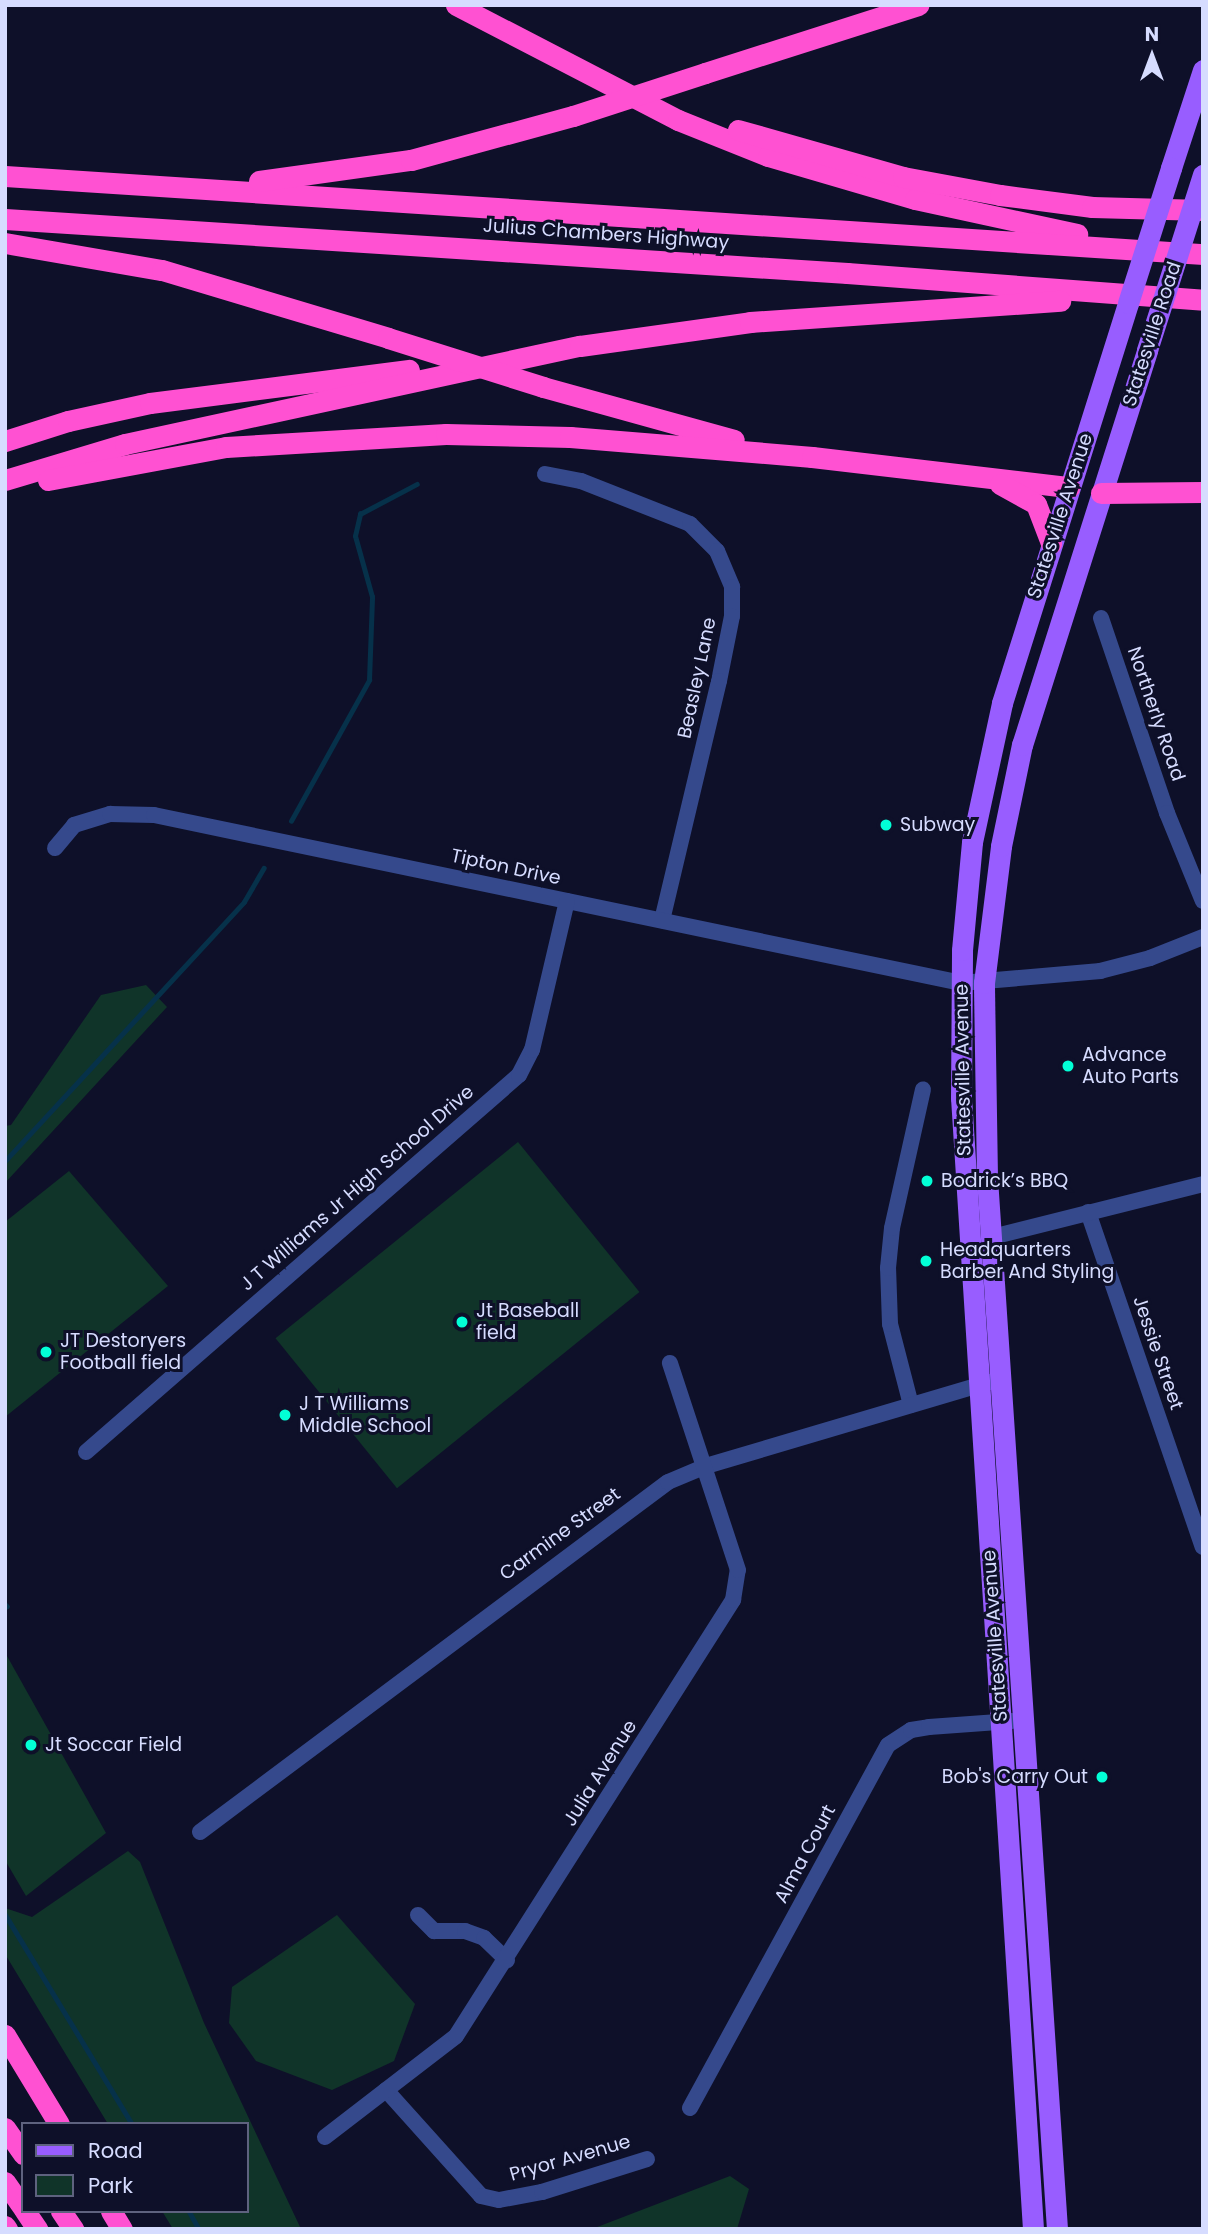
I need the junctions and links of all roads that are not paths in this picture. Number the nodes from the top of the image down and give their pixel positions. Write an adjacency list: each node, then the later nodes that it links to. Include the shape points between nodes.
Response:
1 (456, 5): 4 (highway)
2 (918, 5): 7 (highway, bridge, via 573,116 411,160)
3 (1203, 70): 21 (main road, Statesville Avenue, bridge)
4 (589, 77): 8 (highway, via 764,138 903,177 1081,205); 11 (highway, via 678,120 816,172 915,199)
5 (1203, 175): 24 (main road, Statesville Road, bridge)
6 (5, 176): 7 (highway, Julius Chambers Highway)
7 (208, 187): 11 (highway, Julius Chambers Highway)
8 (1203, 210)
9 (5, 219): 13 (highway, Julius Chambers Highway)
10 (5, 243): 17 (highway, bridge, via 162,270 543,387)
11 (1151, 250): 12 (highway, Julius Chambers Highway)
12 (1203, 254)
13 (1136, 296): 14 (highway, Julius Chambers Highway); 15 (highway, via 750,322 621,339)
14 (1203, 300)
15 (494, 363): 16 (highway, via 329,377 150,403); 19 (highway, via 125,444)
16 (5, 441)
17 (812, 457): 20 (highway); 22 (highway, via 529,435 348,436 157,457)
18 (545, 474): 30 (street, Beasley Lane, via 581,481 690,524 717,551 732,587 727,642)
19 (5, 480)
20 (992, 480): 21 (highway); 25 (highway, via 1036,504)
21 (1069, 487): 24 (main road); 25 (main road, Statesville Avenue)
22 (5, 492)
23 (1203, 492): 24 (highway)
24 (1101, 493): 33 (main road, Statesville Avenue, via 1014,779 995,880)
25 (1051, 543): 32 (main road, Statesville Avenue, via 985,772 968,877)
26 (1101, 618): 29 (street, Northerly Road, via 1167,813)
27 (55, 848): 28 (street, Tipton Drive, via 74,825 110,814 138,813)
28 (567, 901): 30 (street, Tipton Drive); 42 (street, J T Williams Jr High School Drive, via 532,1050 519,1075)
29 (1203, 901)
30 (662, 920): 32 (street, Tipton Drive)
31 (1203, 937): 33 (street, Tipton Drive, via 1100,971)
32 (961, 982): 33 (street, Tipton Drive); 40 (main road, Statesville Avenue, via 961,1088)
33 (984, 983): 37 (main road, Statesville Avenue, via 983,1082)
34 (923, 1088): 41 (street, via 891,1228 888,1268 893,1344)
35 (1203, 1184): 36 (street)
36 (1088, 1213): 37 (street); 44 (street, Jessie Street)
37 (992, 1237): 39 (main road, Statesville Avenue)
38 (670, 1363): 43 (street, Julia Avenue)
39 (1002, 1378): 40 (street, Carmine Street); 45 (main road, Statesville Avenue)
40 (979, 1385): 41 (street, Carmine Street); 46 (main road, Statesville Avenue)
41 (911, 1405): 43 (street, Carmine Street)
42 (86, 1452)
43 (706, 1466): 47 (street, Carmine Street, via 649,1494); 49 (street, Julia Avenue, via 738,1570 738,1588)
44 (1203, 1547)
45 (1025, 1721): 46 (street, Alma Court); 67 (main road, Statesville Avenue)
46 (1000, 1722): 52 (street, Alma Court, via 929,1727 898,1736 888,1745); 66 (main road, Statesville Avenue)
47 (200, 1832)
48 (418, 1915): 49 (street, via 434,1931 465,1931 484,1938)
49 (506, 1960): 51 (street, Julia Avenue, via 456,2036)
50 (5, 2035): 53 (highway)
51 (386, 2090): 55 (street, Julia Avenue); 57 (street, Pryor Avenue, via 481,2196 499,2200 542,2192)
52 (690, 2108)
53 (57, 2122)
54 (5, 2128): 56 (highway)
55 (326, 2137)
56 (21, 2151)
57 (647, 2159)
58 (5, 2182): 59 (highway)
59 (21, 2206)
60 (26, 2213): 63 (highway)
61 (62, 2213): 64 (highway)
62 (112, 2213): 65 (highway)
63 (37, 2229)
64 (73, 2229)
65 (122, 2229)
66 (1032, 2229)
67 (1057, 2229)

